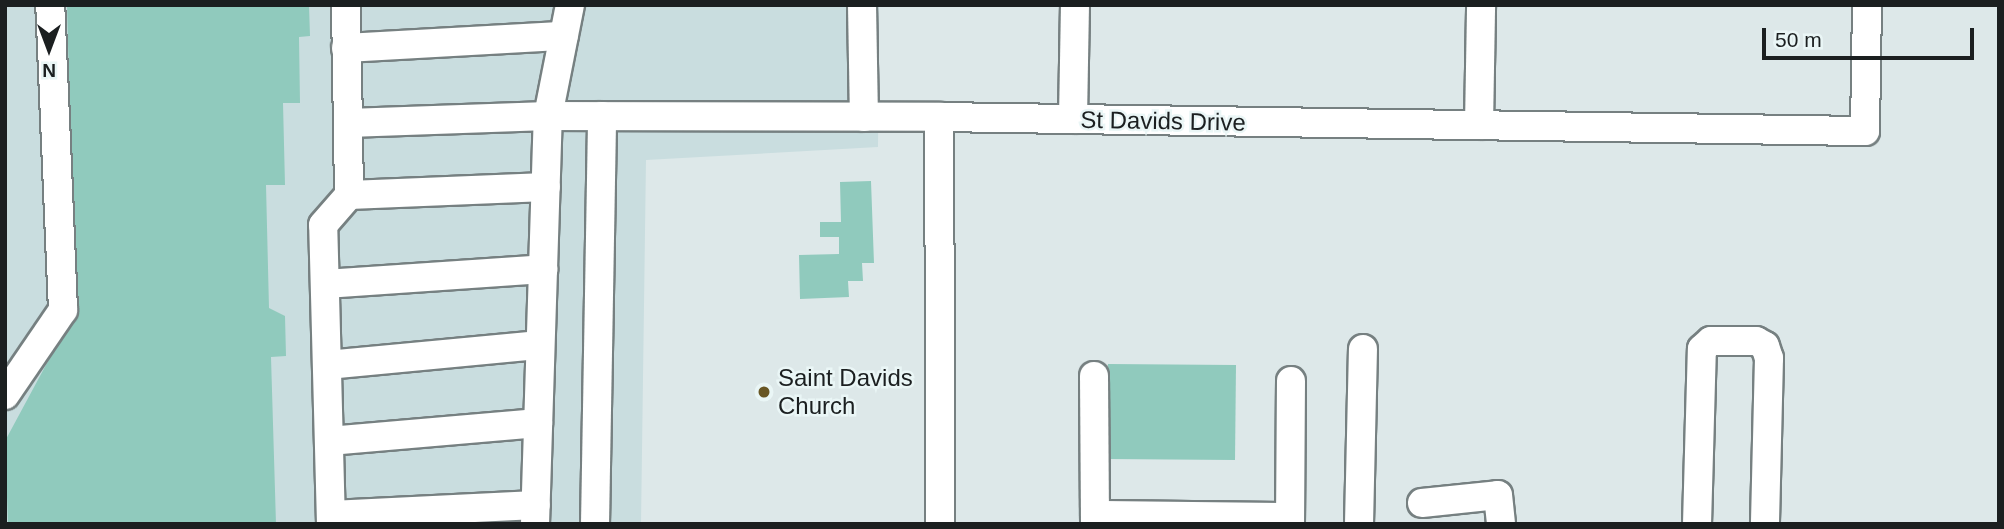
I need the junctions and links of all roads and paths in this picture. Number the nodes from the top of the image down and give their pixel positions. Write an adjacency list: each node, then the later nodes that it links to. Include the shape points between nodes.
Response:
1 (50, 5): 26 (street, via 64,310)
2 (346, 5): 9 (street)
3 (570, 5): 8 (street)
4 (862, 5): 12 (street)
5 (1074, 5): 14 (street)
6 (1481, 5): 16 (street)
7 (1867, 5): 16 (street, St Davids Drive, via 1865,131)
8 (564, 36): 9 (street); 10 (street)
9 (346, 48): 15 (street)
10 (548, 116): 11 (street, St Davids Drive); 15 (street, St Davids Drive); 17 (street)
11 (602, 116): 12 (street, St Davids Drive); 34 (street)
12 (864, 117): 13 (street, St Davids Drive)
13 (939, 117): 14 (street, St Davids Drive); 35 (street)
14 (1073, 119): 16 (street, St Davids Drive)
15 (348, 122): 18 (street)
16 (1479, 125)
17 (546, 187): 18 (street); 19 (street)
18 (349, 195): 20 (street, via 323,225)
19 (542, 269): 20 (street); 21 (street)
20 (325, 284): 23 (street)
21 (540, 345): 23 (street); 27 (street)
22 (1363, 349): 36 (street)
23 (327, 365): 28 (street)
24 (1094, 376): 32 (street)
25 (1291, 382): 33 (street)
26 (5, 395)
27 (538, 423): 28 (street); 30 (street)
28 (329, 441): 31 (street)
29 (1422, 503): 37 (street, via 1498,495)
30 (535, 514): 31 (street)
31 (331, 519)
32 (1095, 519): 33 (street)
33 (1290, 520)
34 (595, 524)
35 (940, 524)
36 (1359, 524)
37 (1501, 524)
38 (1697, 524): 39 (street, via 1702,349 1711,341 1756,341 1766,346 1769,358)
39 (1765, 524)

